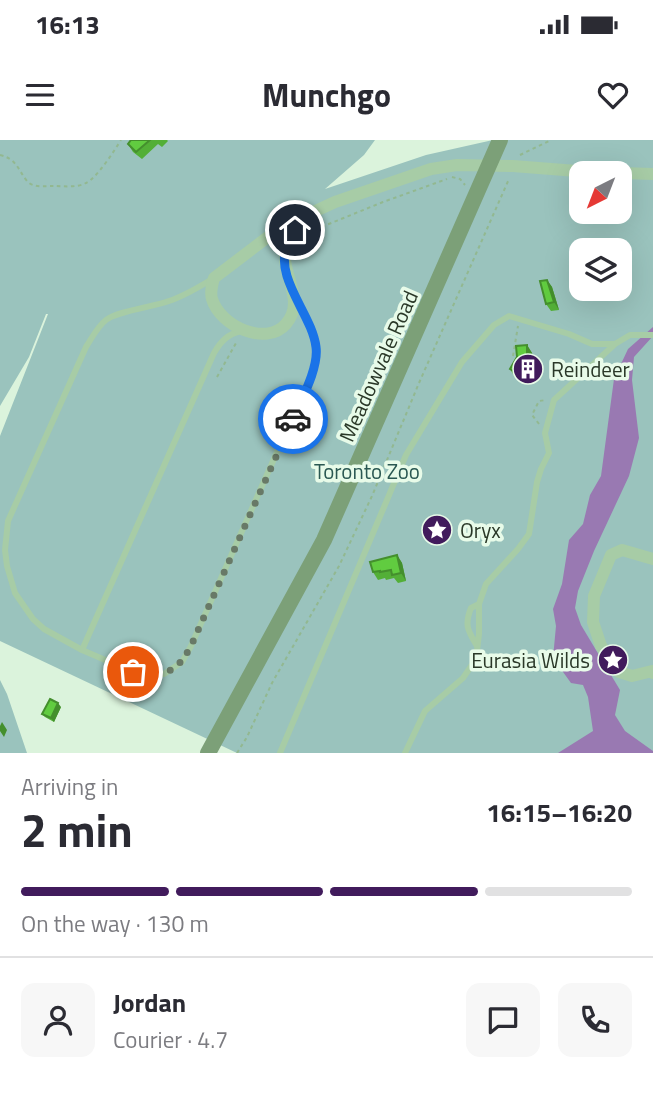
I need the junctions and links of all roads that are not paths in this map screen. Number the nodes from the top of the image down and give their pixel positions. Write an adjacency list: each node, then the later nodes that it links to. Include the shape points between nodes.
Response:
1 (500, 140): 2 (main road, Meadowvale Road)
2 (490, 166): 3 (street); 6 (street, via 431,169); 17 (main road, Meadowvale Road, via 324,540)
3 (569, 171)
4 (632, 173): 5 (street)
5 (653, 174)
6 (307, 214): 7 (street, via 281,227); 8 (street, via 287,245 285,262)
7 (214, 278): 10 (street, via 211,298 216,310); 15 (lane, via 169,301 116,314 99,327 8,521 5,551 15,593 44,629)
8 (295, 298): 10 (street, via 291,318 279,331); 15 (lane, via 317,348 313,371 182,662 164,674 133,672)
9 (653, 335): 11 (lane, via 630,335)
10 (240, 336): 15 (lane, via 233,333 214,353)
11 (615, 344): 13 (lane, via 554,400 545,433 549,453 537,482 529,534 486,584); 18 (lane, via 592,344 509,316 495,325 463,362 406,455)
12 (653, 559): 16 (street, via 622,550 611,555 594,596 593,622 601,646 619,672 632,676)
13 (479, 604): 14 (lane); 14 (lane, via 467,618)
14 (477, 647): 19 (lane, via 476,659 463,678 425,711)
15 (82, 650)
16 (653, 671)
17 (208, 753)
18 (280, 753)
19 (405, 753)

